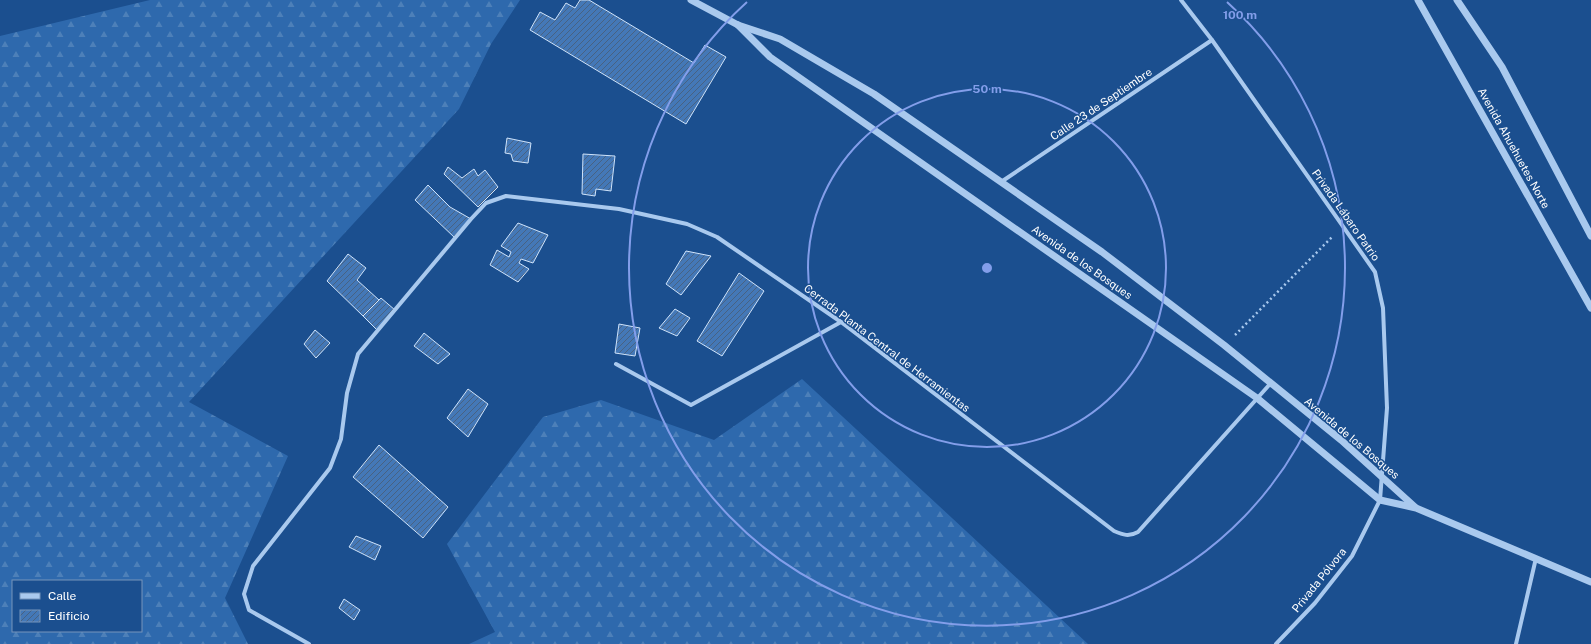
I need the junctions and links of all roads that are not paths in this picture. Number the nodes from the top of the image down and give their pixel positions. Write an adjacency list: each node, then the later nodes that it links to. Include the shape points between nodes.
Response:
1 (691, 0): 5 (street, Avenida de los Bosques)
2 (1181, 0): 6 (street, Privada Lábaro Patrio)
3 (1418, 0): 9 (street, Avenida Ahuehuetes Norte)
4 (1457, 0): 8 (street, via 1502,67)
5 (738, 25): 7 (street, Avenida de los Bosques, via 780,39 874,94); 13 (street, Avenida de los Bosques, via 770,57)
6 (1212, 40): 7 (street, Calle 23 de Septiembre); 14 (street, Privada Lábaro Patrio, via 1375,272 1383,308 1387,408)
7 (1001, 183): 12 (street, Avenida de los Bosques, via 1102,252 1224,345)
8 (1591, 236)
9 (1591, 308)
10 (841, 322): 11 (street, via 691,405); 13 (street, Cerrada Planta Central de Herramientas, via 1114,531 1124,535 1138,532); 19 (street, Cerrada Planta Central de Herramientas, via 717,237 687,224 619,210 506,196 486,203 358,354 347,393 341,439 330,468 253,566 244,594 249,610)
11 (616, 364)
12 (1270, 384): 13 (street, Cerrada Planta Central de Herramientas); 14 (street, Avenida de los Bosques, via 1341,440)
13 (1257, 398): 15 (street, Avenida de los Bosques)
14 (1383, 478): 15 (street, Privada Lábaro Patrio); 16 (street, Avenida de los Bosques)
15 (1380, 500): 16 (street, Avenida de los Bosques); 20 (street, Privada Pólvora, via 1352,556 1315,603)
16 (1416, 508): 17 (street, Avenida de los Bosques)
17 (1536, 558): 18 (street, Avenida de los Bosques); 21 (street)
18 (1591, 582)
19 (309, 644)
20 (1276, 644)
21 (1516, 644)

